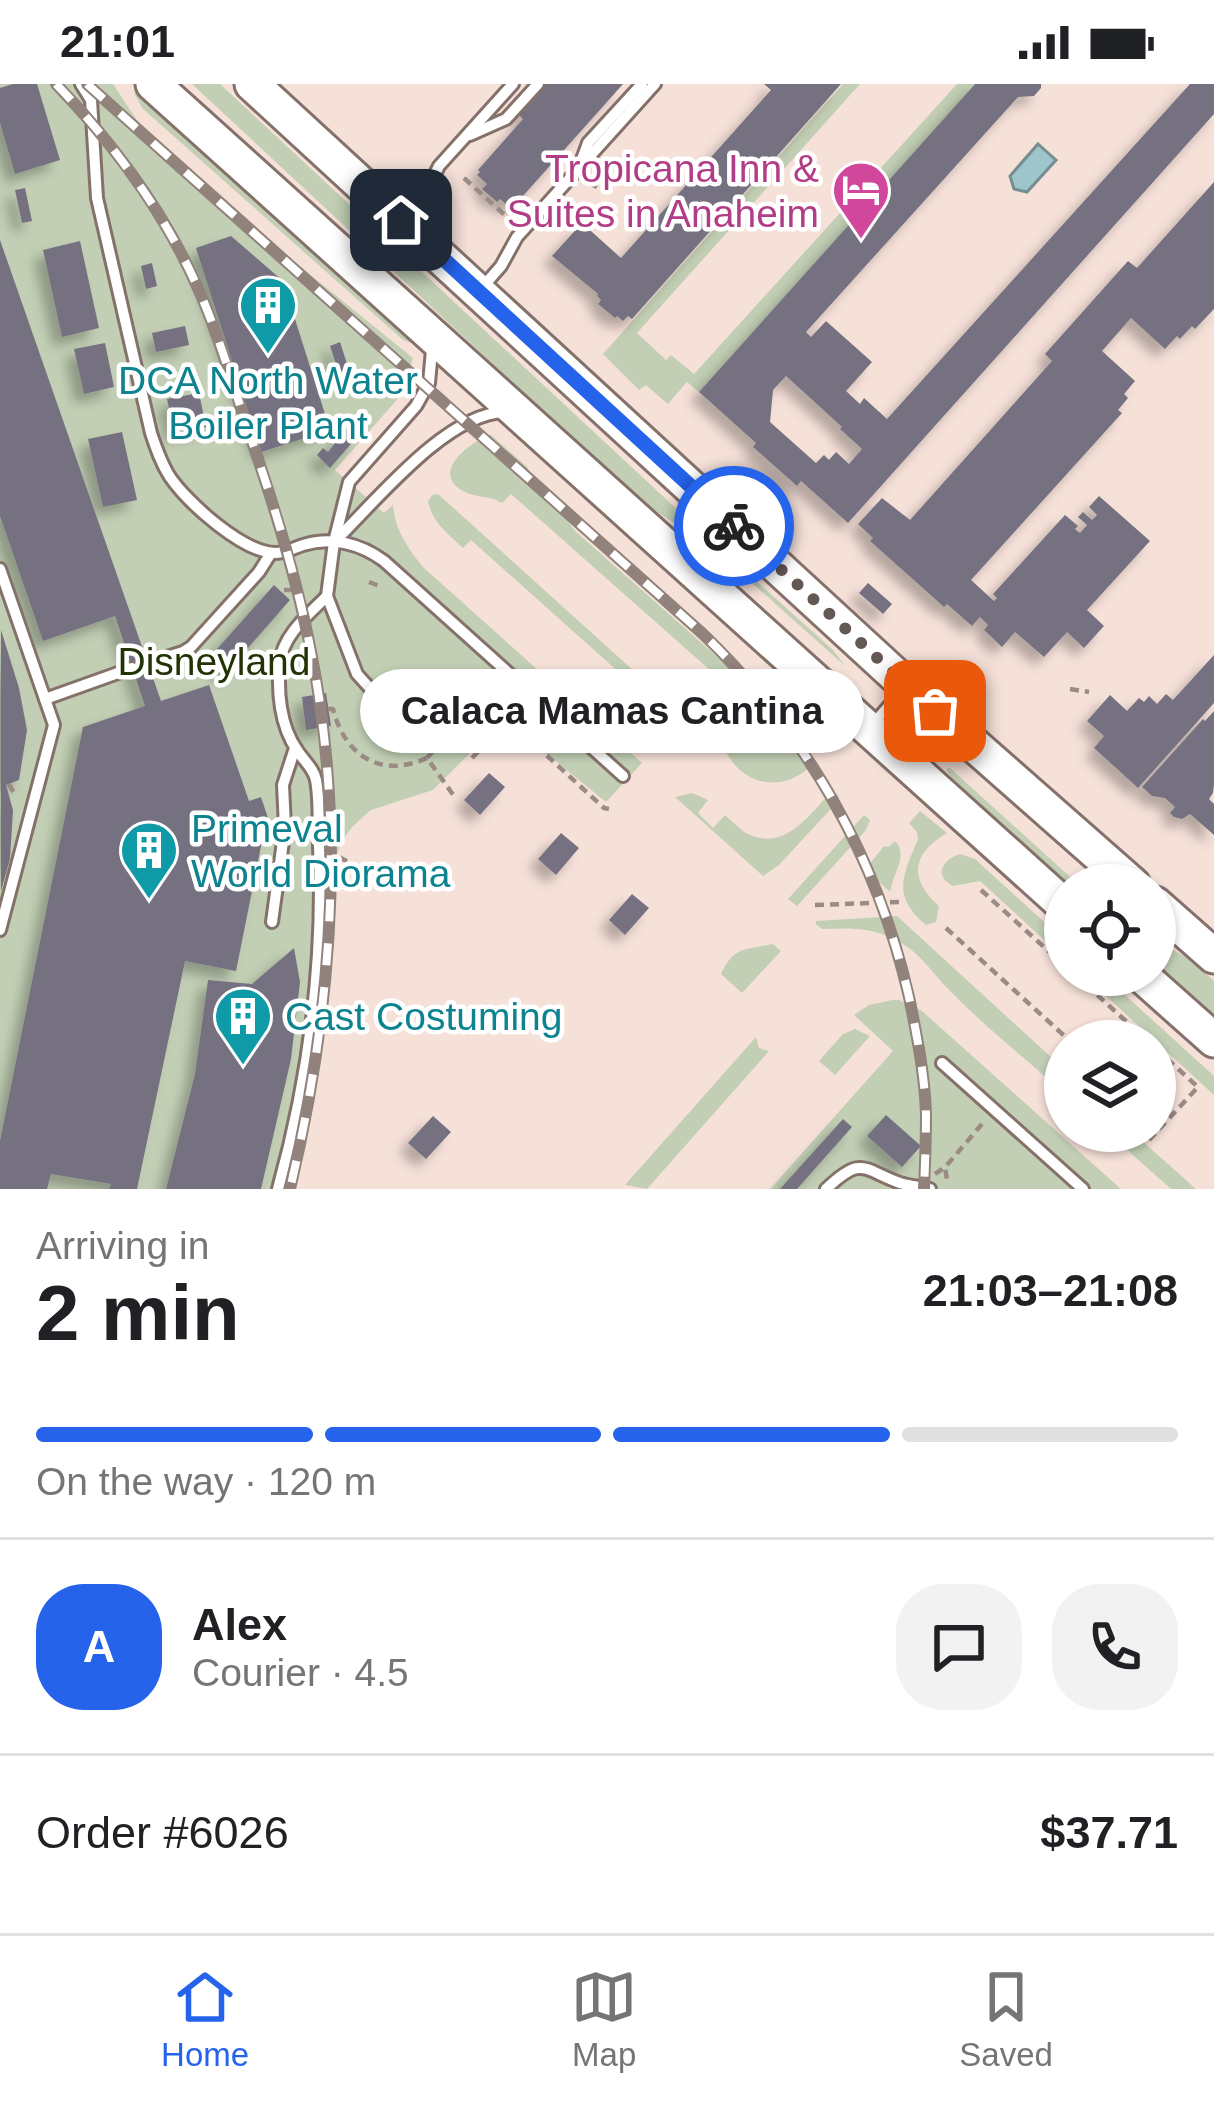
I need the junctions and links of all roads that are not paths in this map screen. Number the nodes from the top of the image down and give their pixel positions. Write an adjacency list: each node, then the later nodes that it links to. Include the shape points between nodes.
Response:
1 (81, 84): 15 (lane, via 91,100 98,198 160,460 198,508)
2 (153, 84): 12 (main road)
3 (252, 84): 10 (main road)
4 (513, 84): 8 (lane)
5 (538, 84): 8 (lane, via 506,119)
6 (641, 84): 9 (lane, via 588,143)
7 (655, 84): 9 (lane)
8 (466, 136): 10 (lane)
9 (581, 176): 11 (lane, via 518,237)
10 (401, 220): 11 (main road)
11 (478, 292): 20 (main road)
12 (425, 330): 13 (main road); 14 (lane, via 434,353 429,383 349,482)
13 (519, 416): 14 (lane, via 483,415 448,434); 24 (main road)
14 (334, 542): 15 (lane); 17 (lane); 27 (lane, via 384,561)
15 (271, 554): 18 (lane, via 190,647)
16 (0, 569): 21 (lane)
17 (326, 596): 23 (lane, via 358,674); 25 (lane, via 282,652 281,705)
18 (148, 663)
19 (132, 668): 21 (lane)
20 (907, 686): 22 (main road); 24 (lane)
21 (44, 699): 32 (lane, via 54,725)
22 (935, 711): 26 (lane); 28 (main road)
23 (396, 717)
24 (868, 730): 26 (main road)
25 (295, 748): 30 (lane, via 283,785); 37 (lane, via 316,775 319,946 303,1079)
26 (899, 757): 29 (main road)
27 (623, 776)
28 (1109, 864)
29 (1044, 887)
30 (272, 922)
31 (1176, 923): 33 (main road)
32 (0, 930)
33 (1214, 956)
34 (1165, 996): 35 (main road)
35 (1214, 1040)
36 (942, 1063): 40 (lane)
37 (278, 1189)
38 (826, 1189): 39 (lane, via 862,1167)
39 (930, 1189)
40 (1083, 1189)

